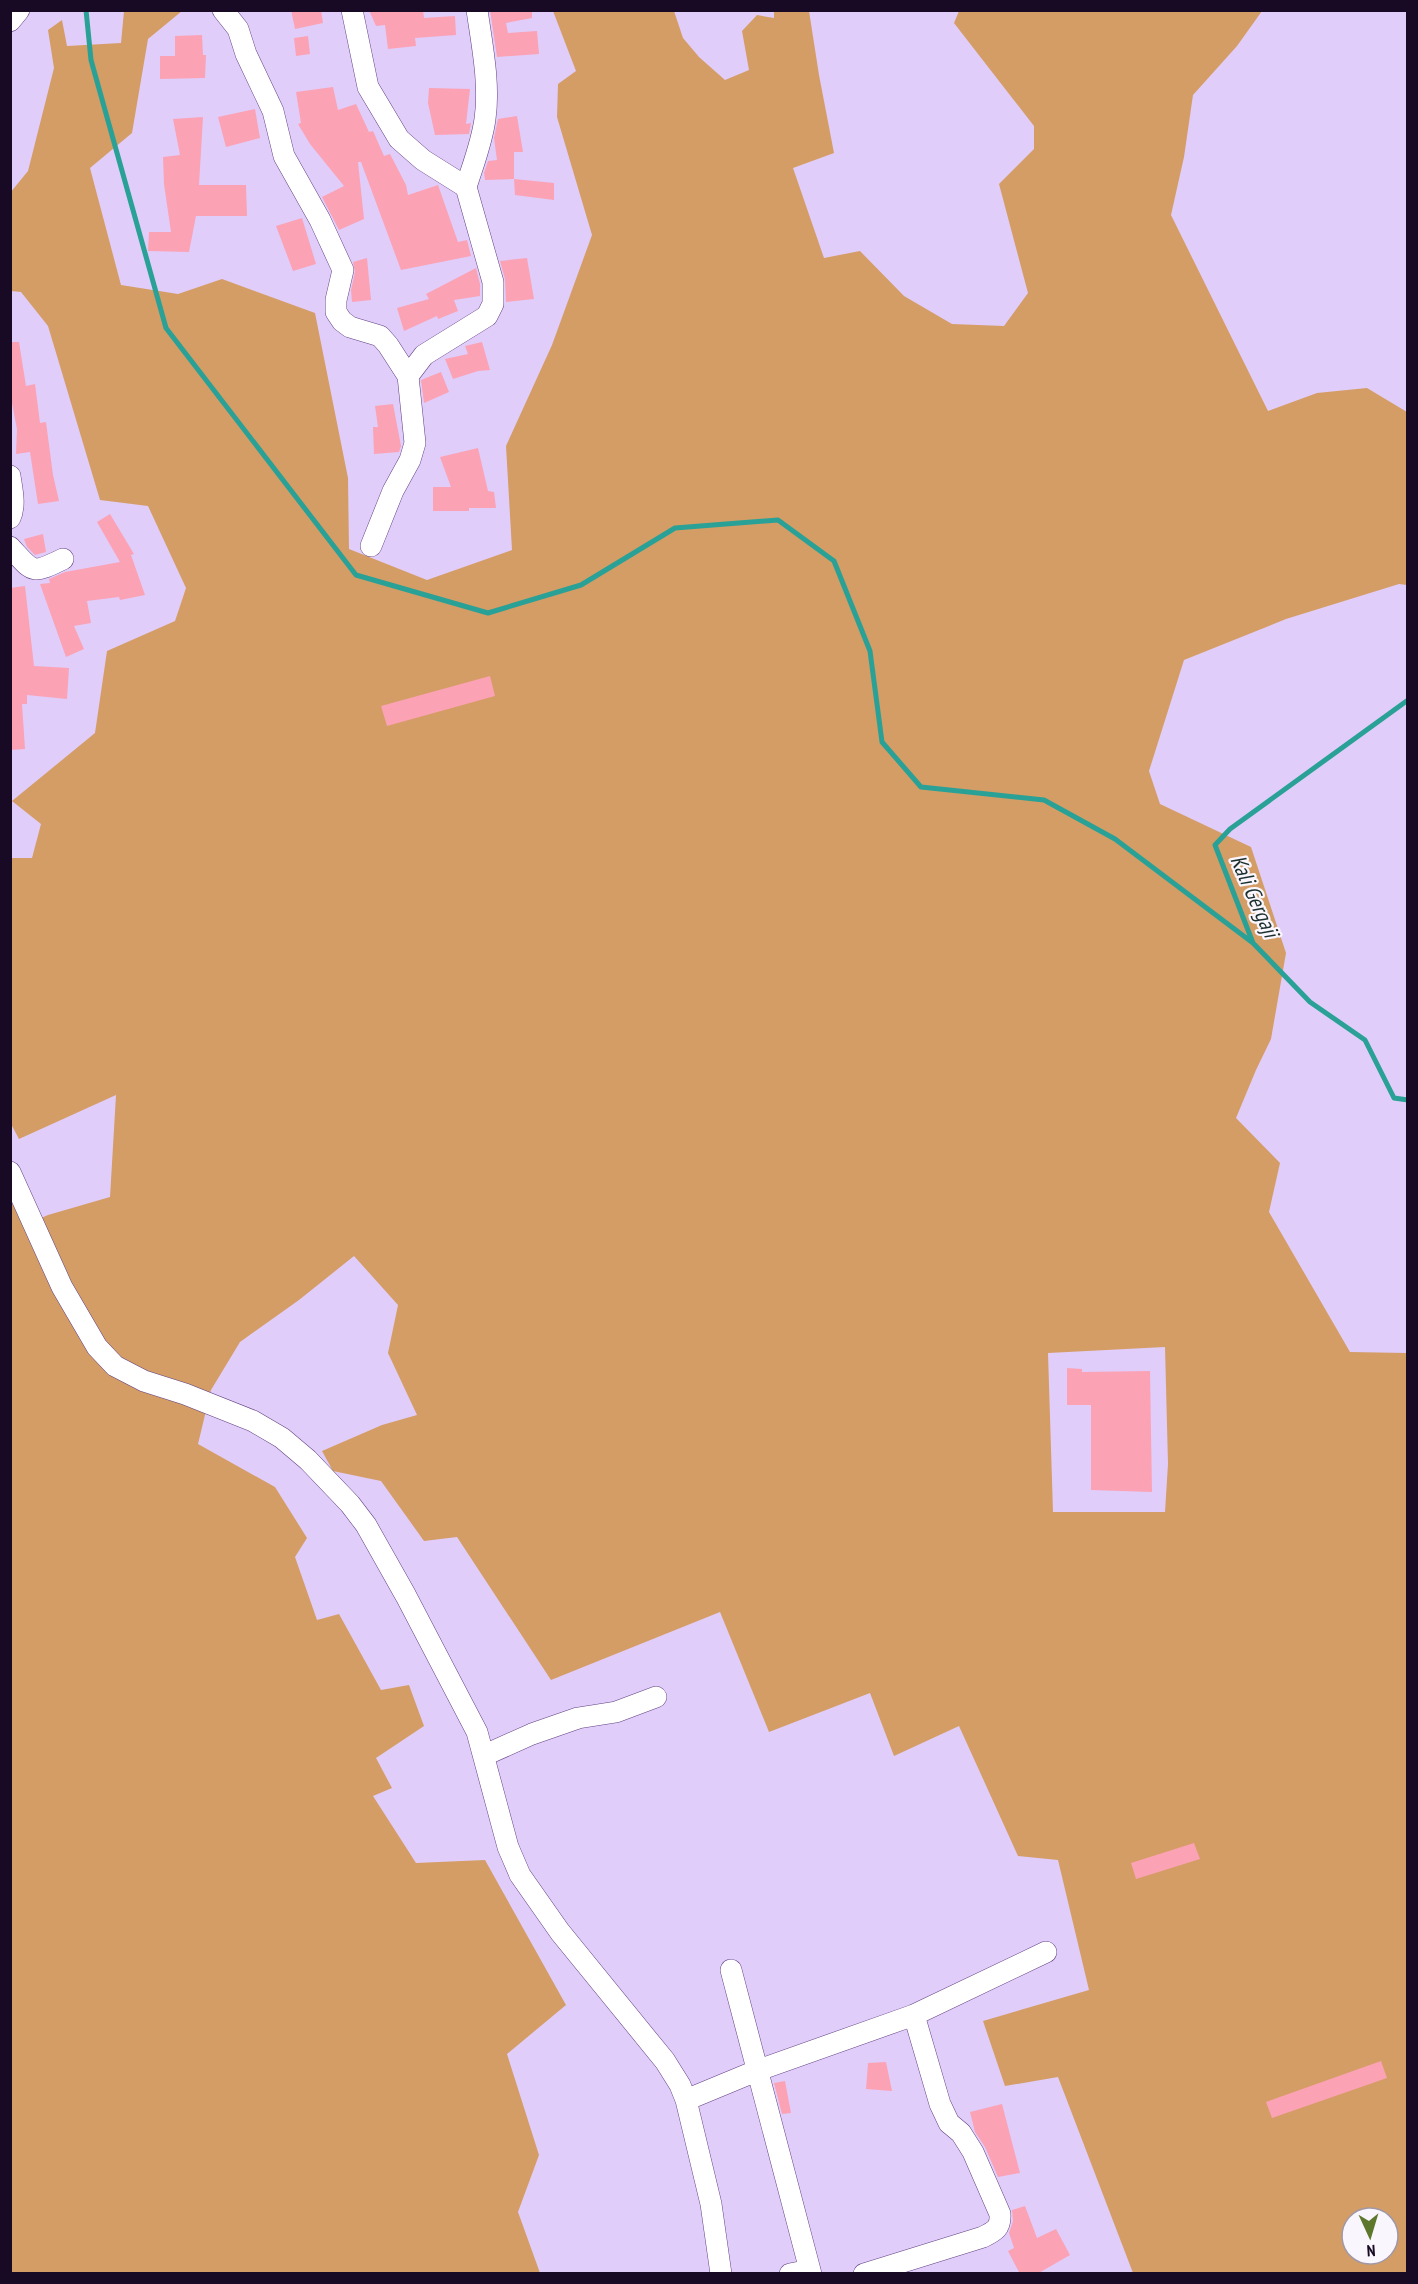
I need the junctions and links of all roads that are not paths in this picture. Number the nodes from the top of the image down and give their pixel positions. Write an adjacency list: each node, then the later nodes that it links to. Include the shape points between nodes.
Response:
1 (19, 10): 5 (street)
2 (223, 10): 7 (street, via 238,29 273,111 284,156 343,270 336,312 351,327 380,336)
3 (352, 10): 6 (street, via 368,87 399,139 423,160)
4 (477, 10): 6 (street, via 485,116)
5 (10, 21)
6 (466, 187): 7 (street, via 493,282 493,304 487,316 424,356)
7 (408, 376): 10 (street, via 415,443)
8 (10, 476): 9 (street, via 14,499)
9 (10, 518)
10 (371, 546)
11 (10, 547): 12 (street, via 35,570)
12 (63, 560)
13 (10, 1172): 15 (street, via 62,1287 97,1347 115,1366 144,1381 253,1421 282,1438 350,1504 406,1596 477,1732)
14 (656, 1697): 15 (street, via 616,1712 578,1718)
15 (485, 1755): 20 (street, via 508,1847 520,1875 560,1932 665,2061)
16 (1046, 1952): 18 (street)
17 (731, 1970): 19 (street)
18 (914, 2014): 19 (street); 23 (street, via 940,2104 949,2123 973,2152 1001,2223 983,2237)
19 (756, 2071): 20 (street); 21 (street)
20 (686, 2100): 22 (street, via 711,2204)
21 (804, 2272)
22 (721, 2274)
23 (864, 2274)

